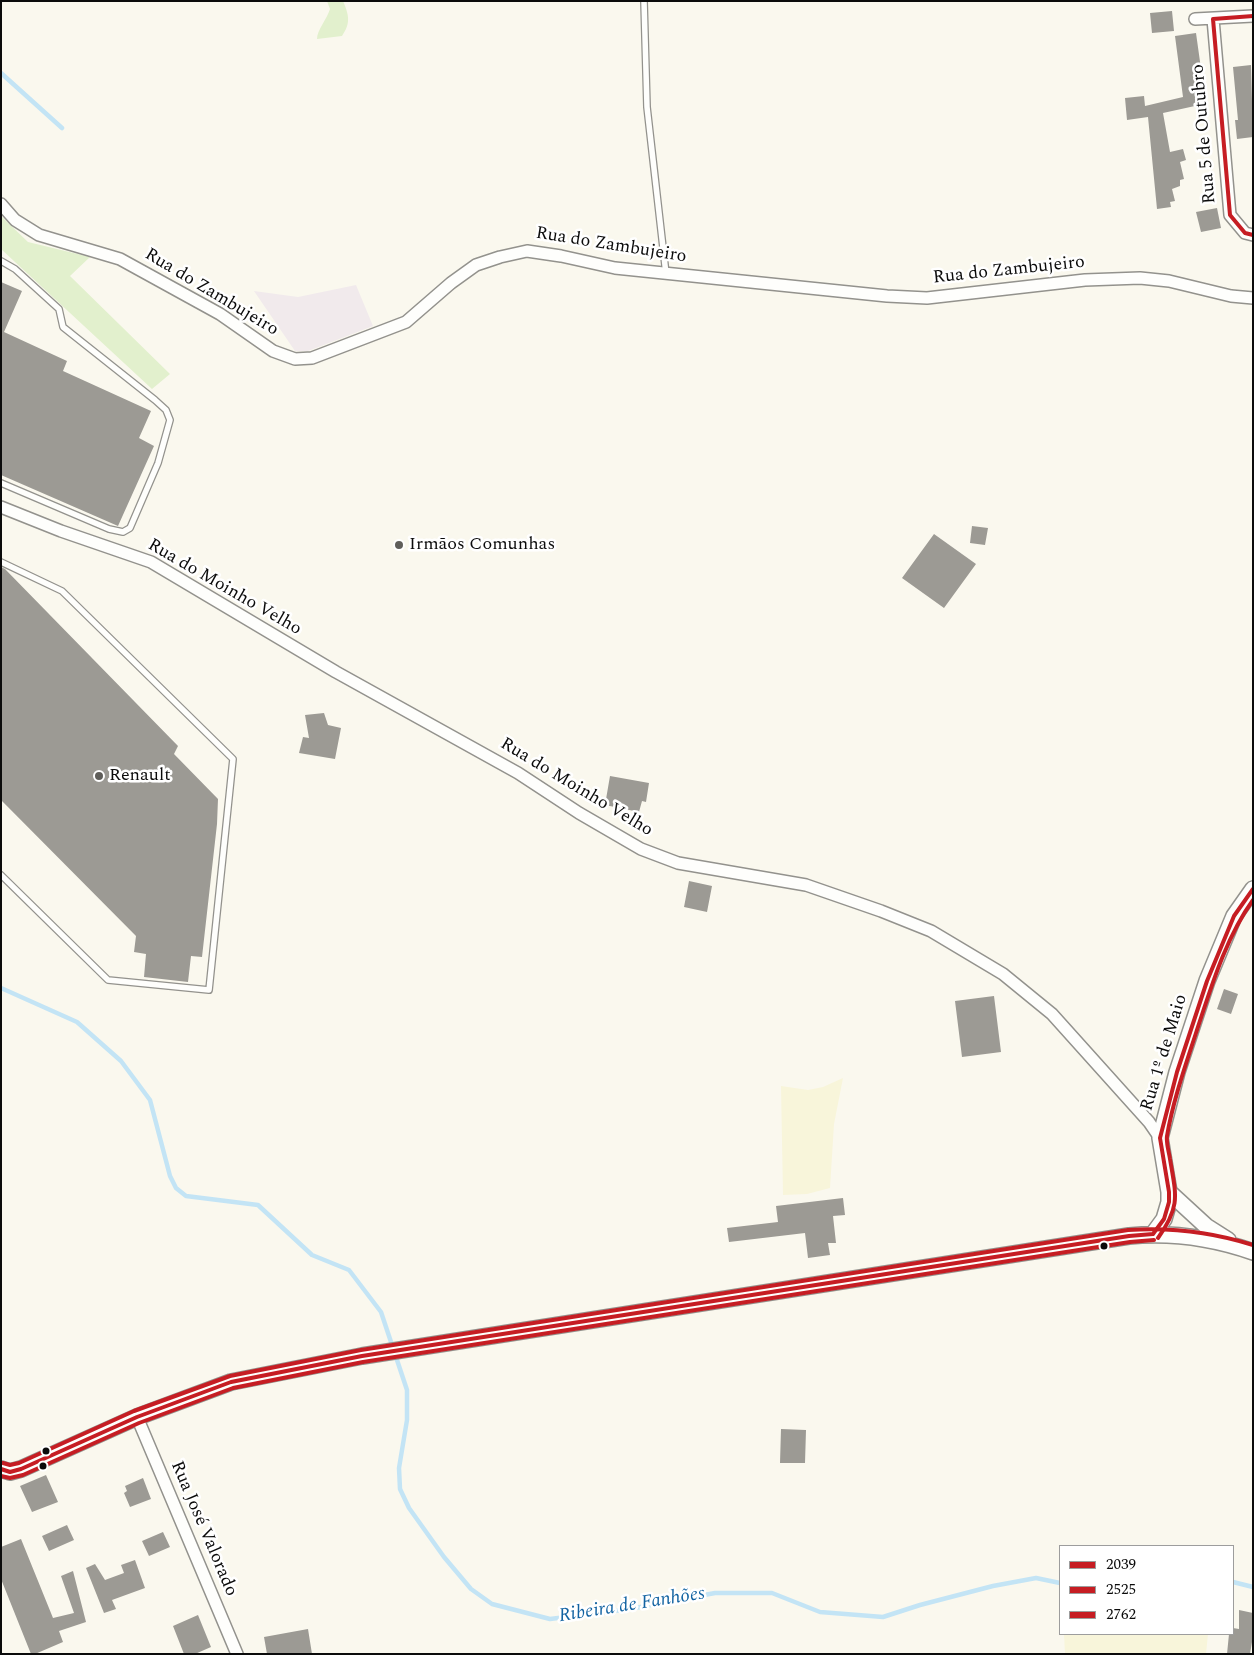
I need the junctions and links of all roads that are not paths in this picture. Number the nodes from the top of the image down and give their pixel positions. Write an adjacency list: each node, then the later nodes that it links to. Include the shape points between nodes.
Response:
1 (644, 1): 8 (lane, via 647,107)
2 (1253, 16): 4 (street)
3 (1195, 19): 4 (street)
4 (1212, 19): 6 (street, Rua 5 de Outubro, via 1230,215 1245,233)
5 (1, 204): 8 (street, Rua do Zambujeiro, via 15,220 38,235 120,259 220,314 274,351 295,359 312,358 406,322 476,265 527,250 615,268)
6 (1253, 235)
7 (1, 261): 10 (lane, via 15,269 59,309 63,327 155,400 166,410 170,420 158,463 130,528 124,532 109,529)
8 (666, 274): 9 (street, Rua do Zambujeiro, via 927,298 1085,280 1140,278)
9 (1253, 298)
10 (1, 483)
11 (1, 506): 15 (street, Rua do Moinho Velho, via 151,562 336,672 518,773 641,849 678,862 806,886 931,931 1003,974 1052,1014)
12 (1, 562): 13 (lane, via 62,591 233,760 209,990 108,980)
13 (1, 875)
14 (1253, 888): 15 (street, Rua 1º de Maio, via 1234,916 1207,981 1177,1072)
15 (1160, 1138): 16 (street, Rua 1º de Maio)
16 (1169, 1192): 17 (street, Rua 1º de Maio, via 1168,1211); 18 (street, via 1206,1226)
17 (1153, 1234): 18 (street, via 1180,1235); 20 (street, via 362,1356 231,1382)
18 (1237, 1246): 19 (street)
19 (1253, 1252)
20 (136, 1418): 21 (street, via 21,1469 10,1472); 22 (street, Rua José Valorado)
21 (1, 1469)
22 (237, 1654)

